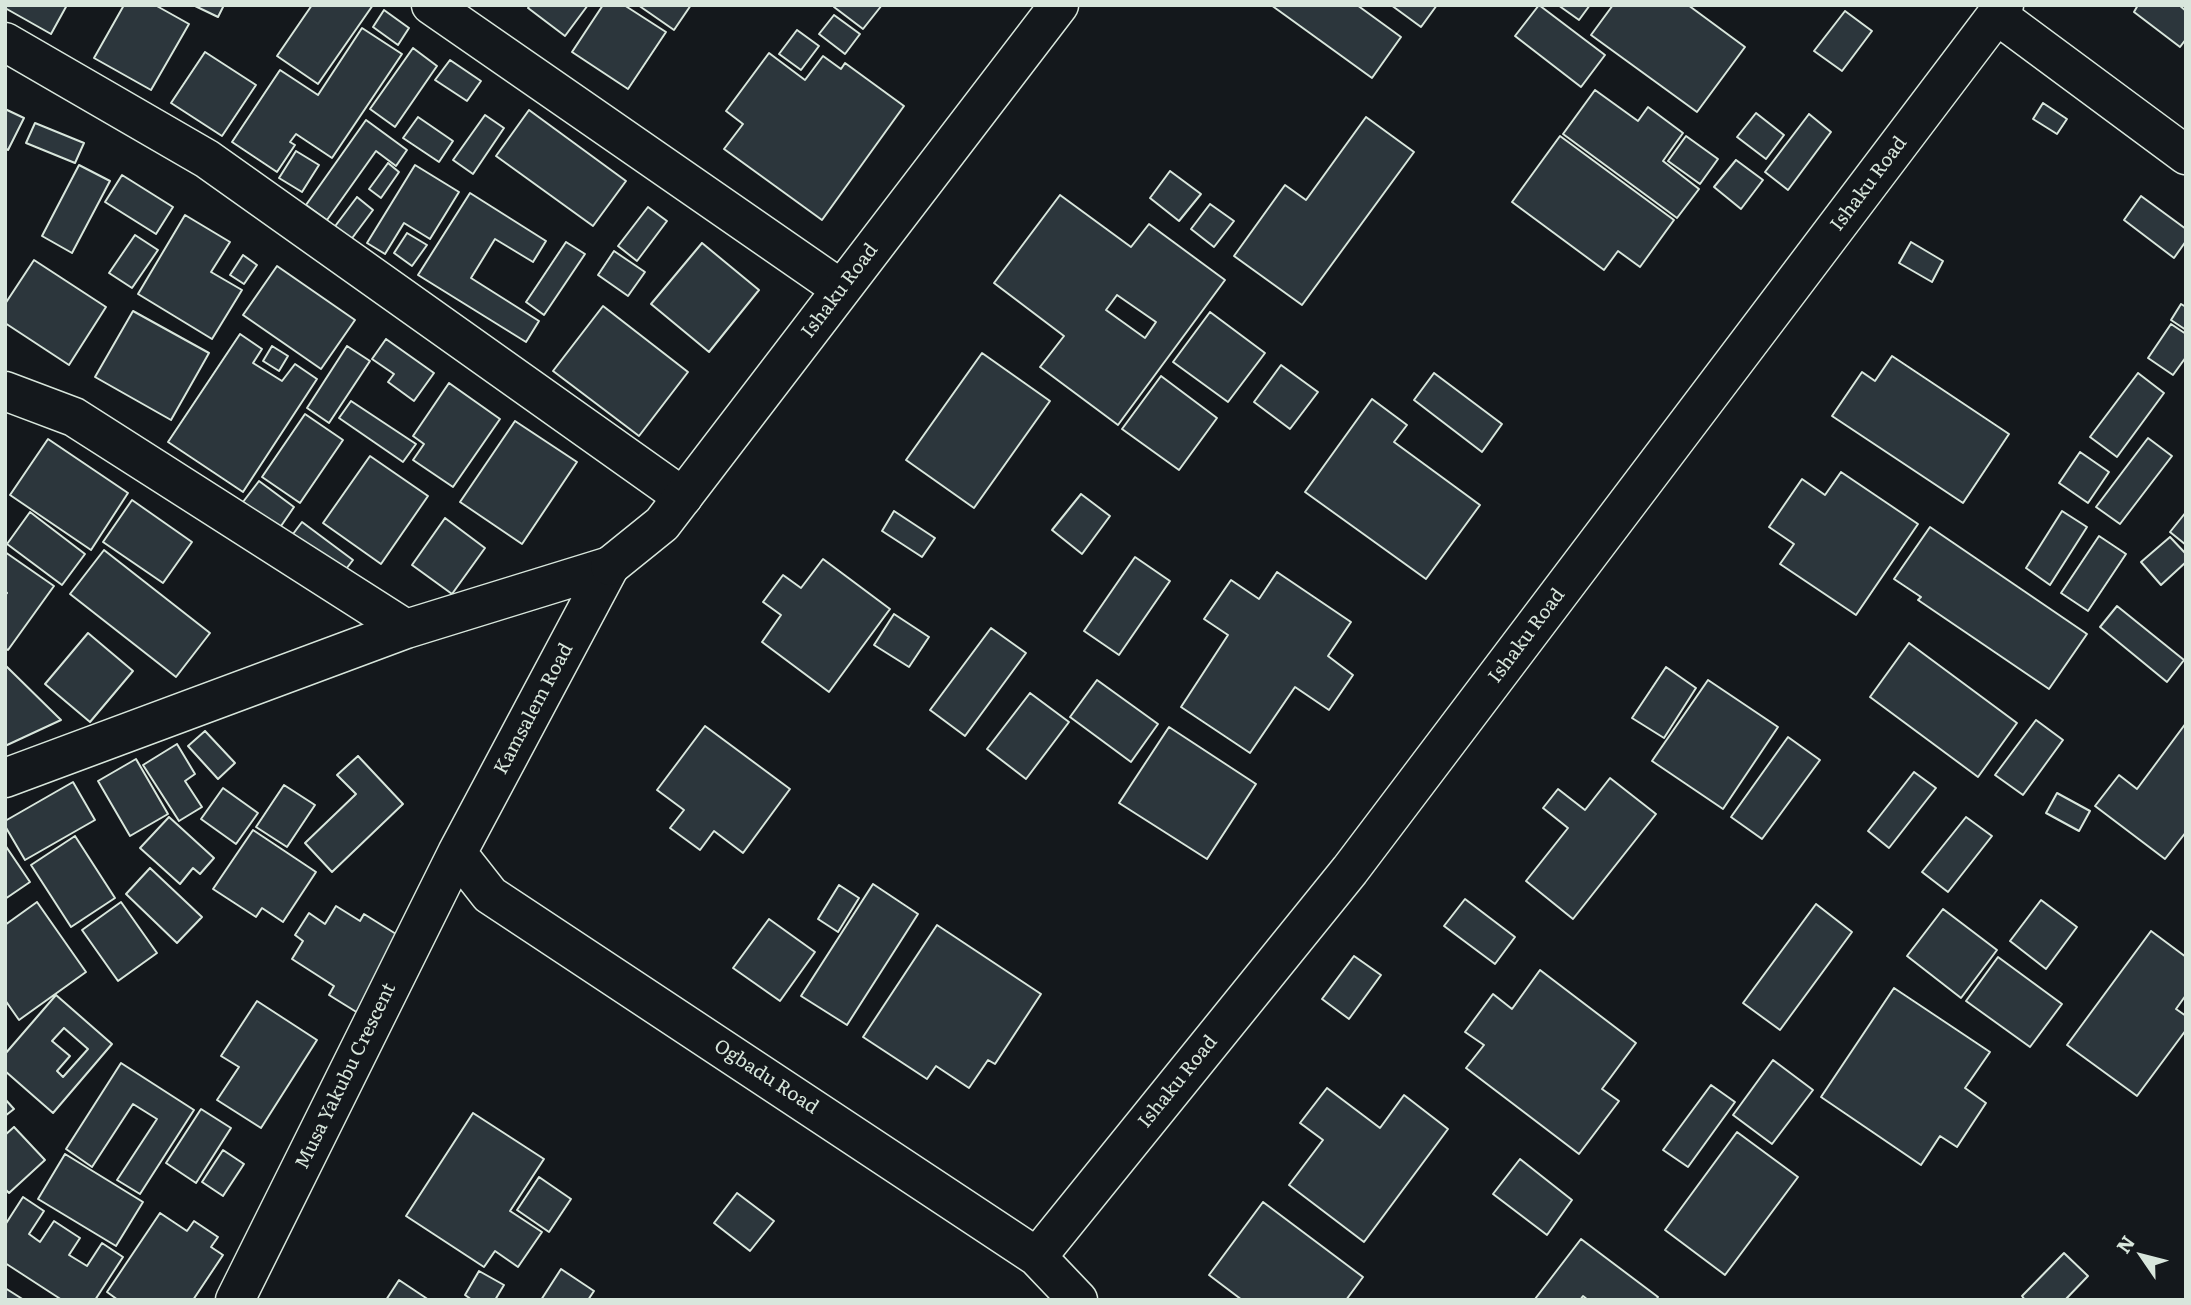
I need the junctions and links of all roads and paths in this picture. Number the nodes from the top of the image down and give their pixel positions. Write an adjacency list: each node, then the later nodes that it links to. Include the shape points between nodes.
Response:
1 (431, 5): 6 (street)
2 (1059, 5): 6 (street, Ishaku Road)
3 (2001, 10): 5 (street); 13 (street, Ishaku Road, via 1350,870)
4 (5, 42): 8 (street, via 207,159)
5 (2186, 155)
6 (841, 289): 8 (street, Ishaku Road)
7 (5, 391): 10 (street, via 75,417)
8 (683, 497): 9 (street, Ishaku Road, via 662,524)
9 (610, 566): 10 (street); 12 (street, Kamsalem Road)
10 (407, 629): 11 (street)
11 (5, 778)
12 (457, 853): 13 (street, Ogbadu Road, via 490,895); 14 (street, Musa Yakubu Crescent)
13 (1037, 1256): 15 (street, Ogbadu Road)
14 (235, 1300)
15 (1078, 1300)

